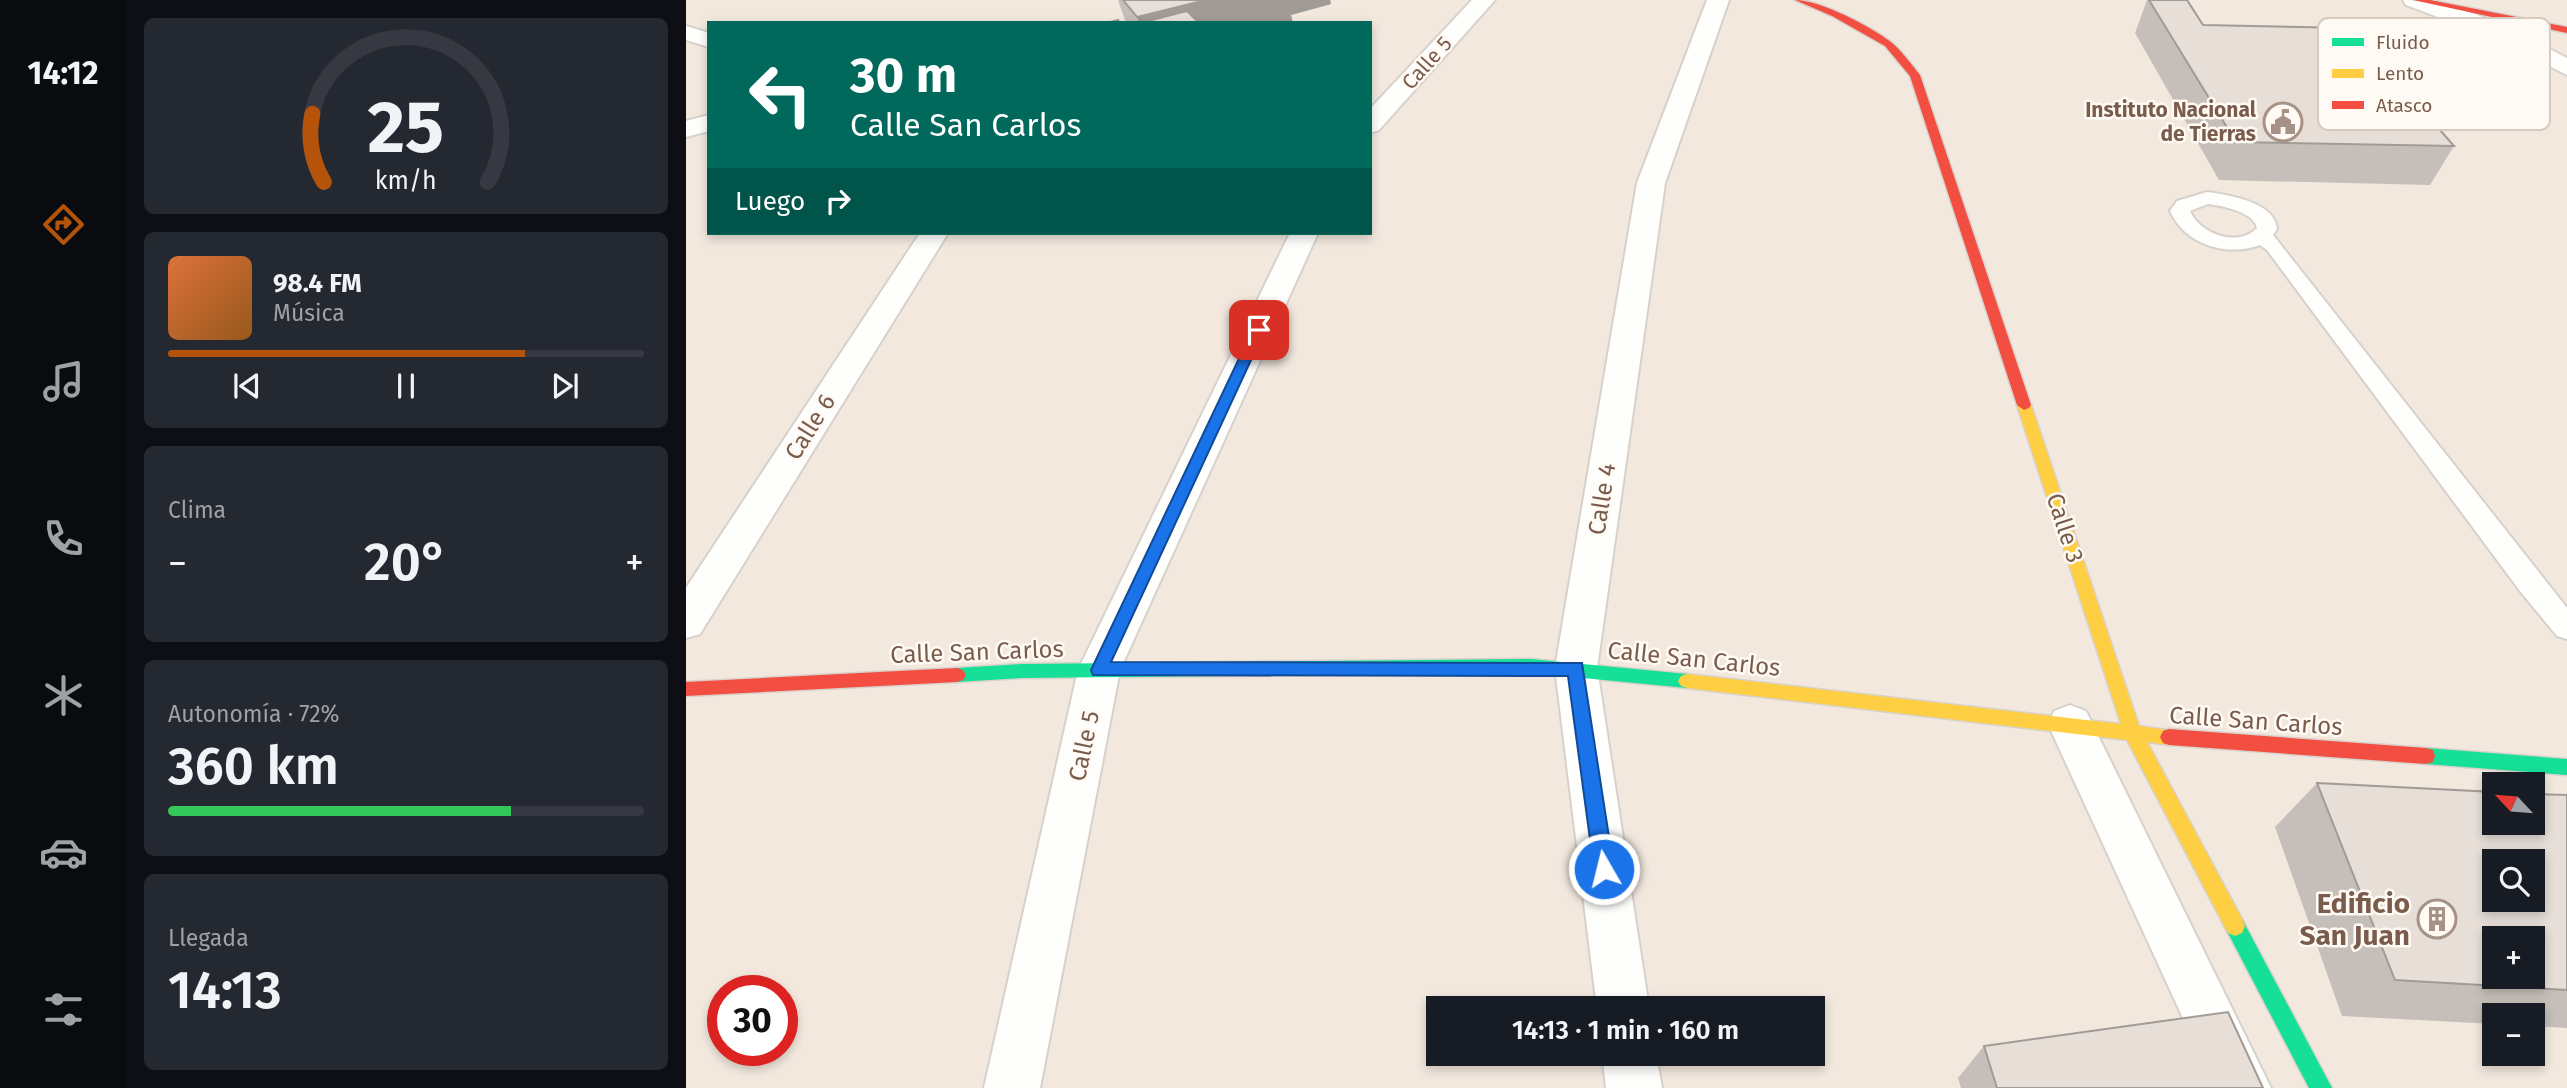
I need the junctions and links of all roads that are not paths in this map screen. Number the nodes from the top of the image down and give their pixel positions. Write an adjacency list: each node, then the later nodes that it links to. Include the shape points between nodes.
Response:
1 (1484, 0): 13 (street, Calle 5)
2 (1718, 0): 21 (street, Calle 4, via 1651,183)
3 (1799, 0): 25 (street, Calle 3, via 1888,44 1915,75)
4 (2415, 0): 6 (street); 7 (street)
5 (2472, 0): 8 (street)
6 (2462, 18)
7 (2506, 18)
8 (2567, 18)
9 (686, 33): 10 (street)
10 (707, 39)
11 (2550, 59): 12 (street)
12 (2567, 68)
13 (1372, 123)
14 (707, 124): 15 (street)
15 (686, 129)
16 (933, 235): 19 (street, Calle 6)
17 (1303, 235): 22 (street, Calle 5)
18 (2262, 236): 20 (lane)
19 (686, 622)
20 (2567, 628)
21 (1576, 668): 22 (street, Calle San Carlos); 24 (street, Calle San Carlos); 27 (street, Calle 4)
22 (1099, 670): 23 (street, Calle San Carlos); 29 (street, Calle 5)
23 (686, 689)
24 (2070, 724): 25 (street, Calle San Carlos); 31 (street)
25 (2133, 734): 26 (street, Calle San Carlos); 32 (street, Calle 3)
26 (2567, 767)
27 (1621, 996)
28 (1631, 1066): 30 (street)
29 (1012, 1088)
30 (1634, 1088)
31 (2243, 1088)
32 (2321, 1088)

